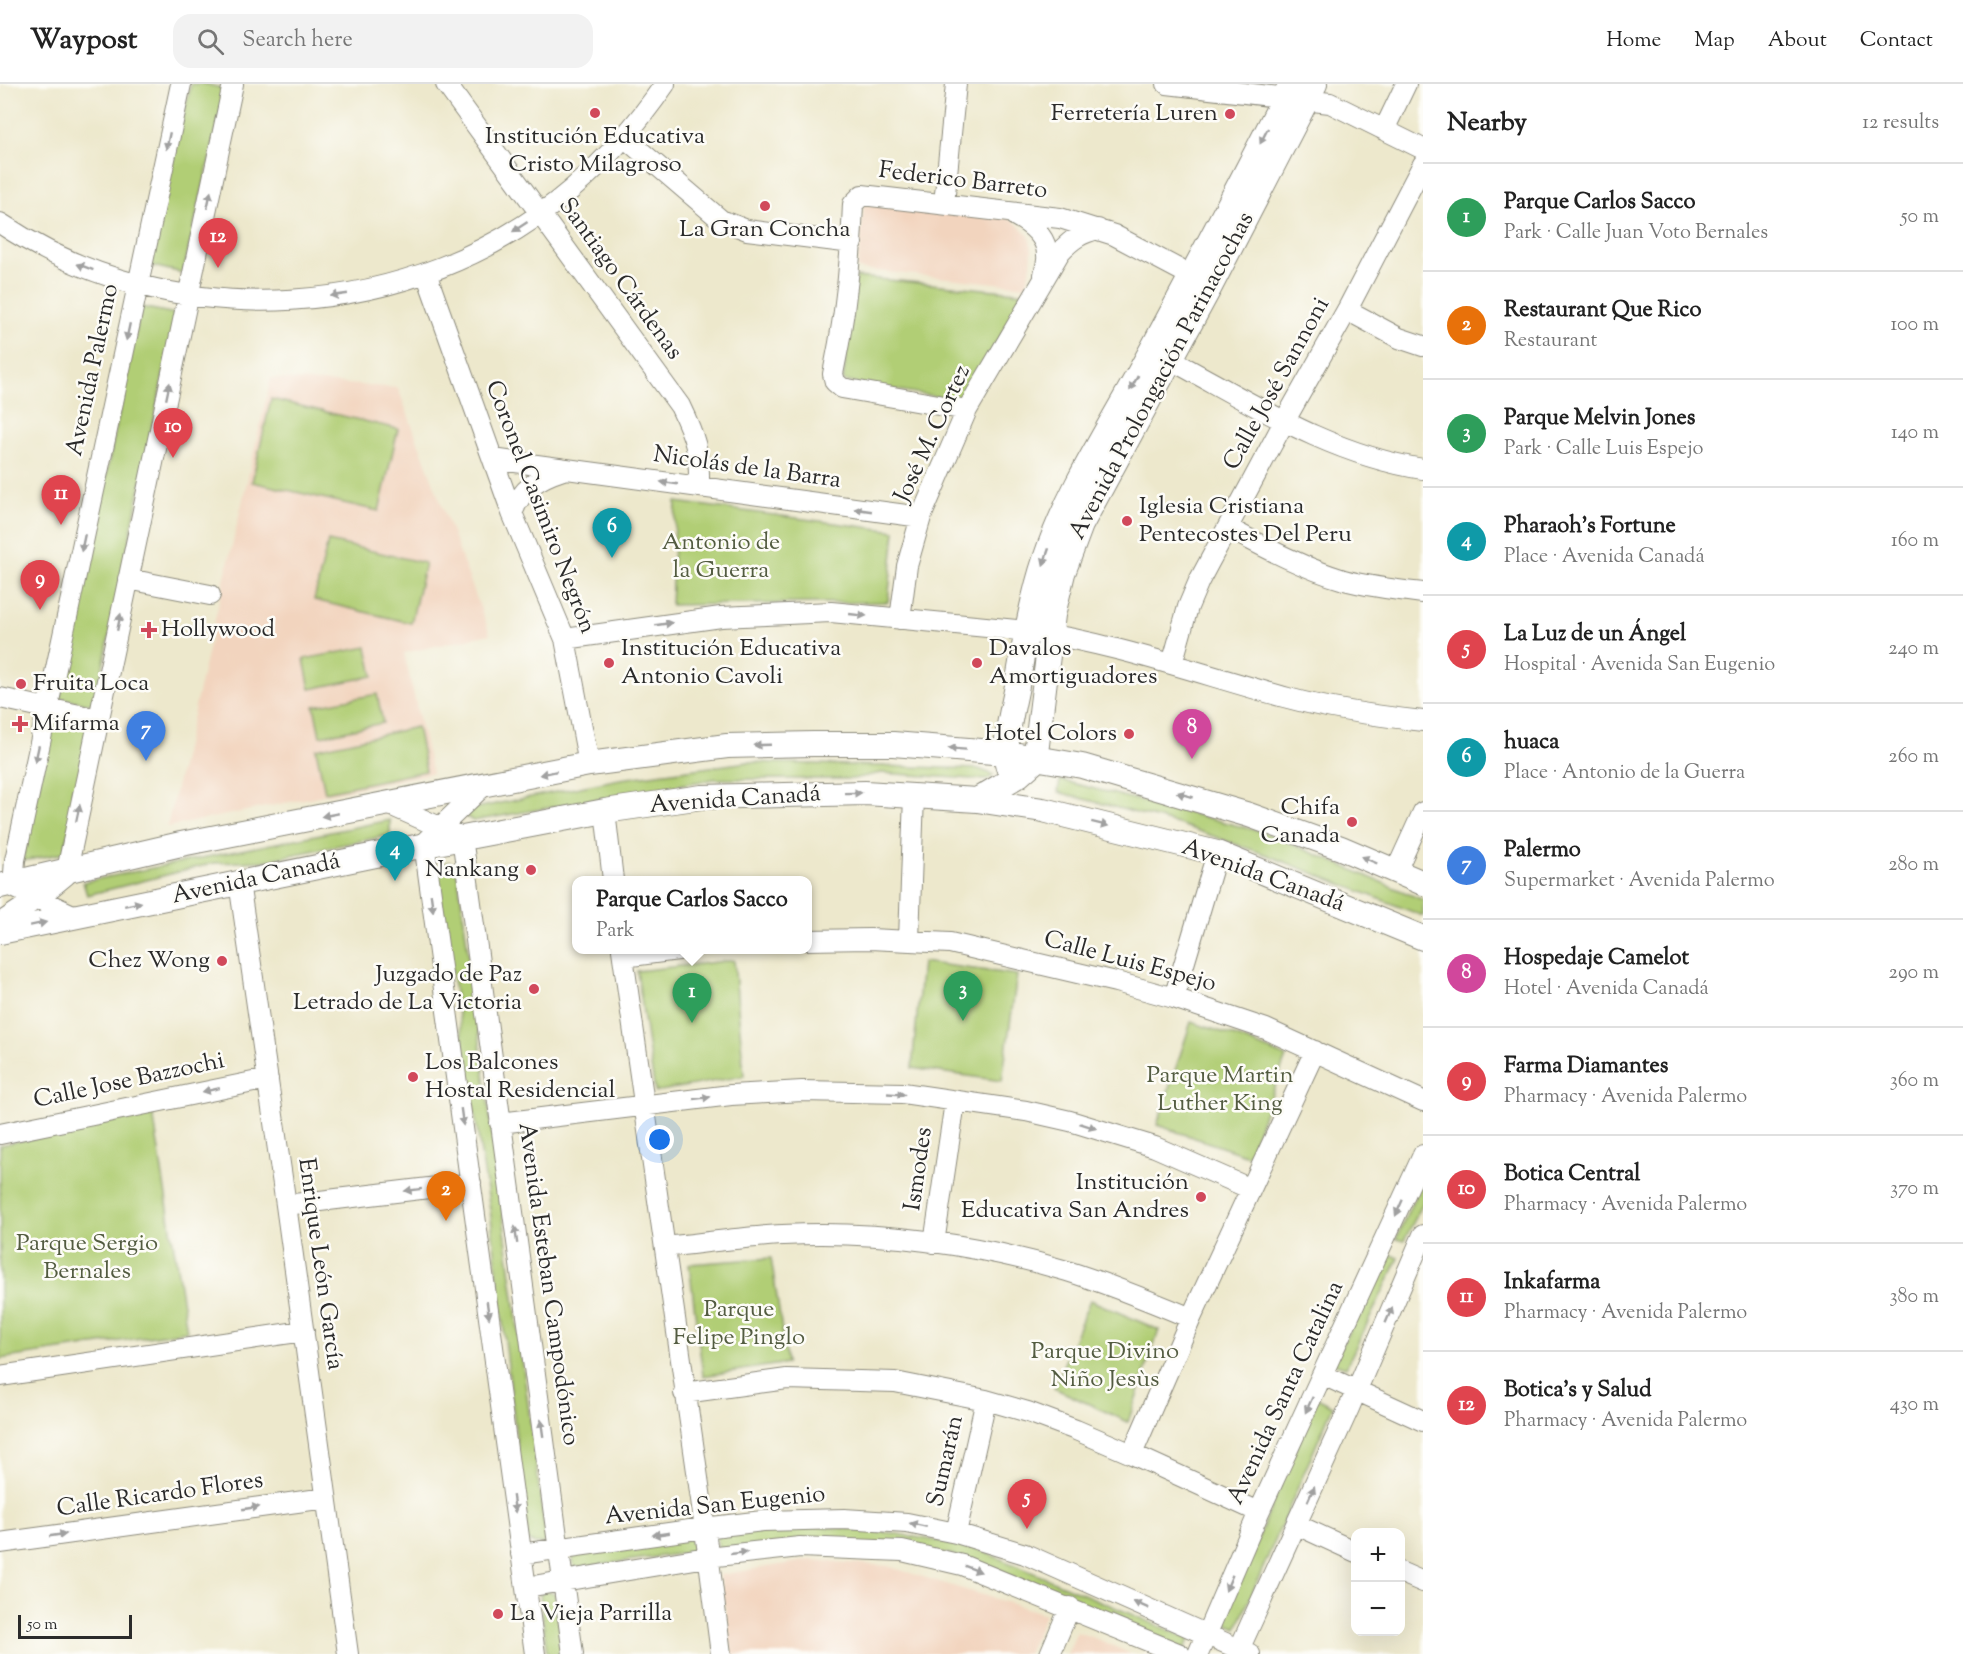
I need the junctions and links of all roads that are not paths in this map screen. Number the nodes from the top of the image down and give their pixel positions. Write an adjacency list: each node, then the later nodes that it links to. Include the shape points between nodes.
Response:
1 (181, 84): 22 (street, Avenida Palermo, one-way to 22)
2 (233, 84): 23 (street, one-way to 2)
3 (446, 84): 15 (street, Santiago Cárdenas)
4 (665, 84): 10 (street)
5 (956, 84): 13 (street)
6 (1167, 84): 8 (street)
7 (1406, 84): 9 (street)
8 (1299, 91): 9 (street); 20 (main road, Avenida Prolongación Parinacochas)
9 (1384, 130): 11 (street)
10 (625, 138): 15 (street, via 578,184); 18 (street, via 721,220 747,230)
11 (1423, 149)
12 (1423, 164): 24 (street, Calle José Sannoni)
13 (944, 204): 14 (street, Federico Barreto); 18 (street, Federico Barreto, via 862,195 853,204)
14 (1009, 212): 17 (street, Federico Barreto, via 1060,218); 21 (street, José M. Cortez, via 1041,237 1048,254)
15 (541, 213): 19 (street, one-way to 19, via 505,237); 32 (street, Santiago Cárdenas, via 680,406 694,434 700,462)
16 (0, 222): 22 (street, one-way to 16, via 74,262)
17 (1098, 229): 20 (street, Federico Barreto); 21 (street, José M. Cortez, via 1072,239)
18 (852, 243): 27 (street, via 835,382 842,388)
19 (426, 273): 23 (street, one-way to 23, via 371,289 315,299 252,301); 29 (street, Coronel Casimiro Negrón)
20 (1201, 281): 26 (main road, Avenida Prolongación Parinacochas)
21 (1042, 283): 27 (street, José M. Cortez)
22 (138, 285): 23 (street); 44 (street, Avenida Palermo, one-way to 44)
23 (188, 295): 36 (street, one-way to 23)
24 (1347, 310): 25 (street, via 1399,338); 28 (street, Calle José Sannoni)
25 (1423, 346)
26 (1161, 354): 28 (street); 40 (main road, Avenida Prolongación Parinacochas, via 1075,491 1054,535 1038,583)
27 (968, 410): 34 (street, José M. Cortez)
28 (1284, 422): 31 (street, via 1379,461); 35 (street, Calle José Sannoni)
29 (493, 459): 30 (street, Nicolás de la Barra); 33 (street, Coronel Casimiro Negrón)
30 (566, 469): 32 (street, Nicolás de la Barra, one-way to 30); 33 (street, Nicolás de la Barra, via 532,483)
31 (1423, 469)
32 (699, 487): 34 (street, Nicolás de la Barra, one-way to 32)
33 (512, 513): 41 (street, Coronel Casimiro Negrón)
34 (921, 517): 39 (street, José M. Cortez, via 907,566)
35 (1228, 528): 37 (street, via 1308,567 1345,580); 42 (street, Calle José Sannoni, via 1193,594)
36 (128, 579): 38 (street); 45 (street, one-way to 36)
37 (1423, 593)
38 (210, 595)
39 (900, 619): 40 (street); 41 (street, one-way to 39, via 721,617 831,612)
40 (1039, 633): 42 (street); 47 (main road, Avenida Prolongación Parinacochas, via 1012,712); 48 (main road, Avenida Prolongación Parinacochas)
41 (565, 639): 49 (street, Coronel Casimiro Negrón)
42 (1172, 664): 46 (street, via 1332,709)
43 (0, 698): 44 (street)
44 (47, 708): 45 (street); 66 (street, Avenida Palermo, one-way to 66, via 15,860)
45 (98, 719): 61 (street, one-way to 45)
46 (1423, 721)
47 (1006, 753): 48 (main road, Avenida Canadá); 49 (main road, Avenida Canadá, one-way to 49, via 894,744 727,746); 50 (main road, Avenida Prolongación Parinacochas, via 1008,768)
48 (1036, 758): 50 (main road); 62 (main road, Avenida Canadá, one-way to 48, via 1240,812 1082,766)
49 (589, 764): 51 (main road, Avenida Canadá, one-way to 51)
50 (1015, 778): 53 (main road); 55 (main road, Avenida Prolongación Parinacochas)
51 (483, 786): 54 (main road, Avenida Canadá); 58 (street)
52 (914, 795): 53 (main road, Avenida Canadá); 56 (main road, Avenida Canadá, one-way to 52, via 702,797); 73 (street)
53 (977, 800): 55 (main road, Avenida Canadá)
54 (388, 804): 58 (street); 61 (main road, Avenida Canadá, one-way to 61)
55 (1043, 810): 60 (main road, Avenida Canadá, one-way to 60)
56 (605, 811): 59 (main road, Avenida Canadá); 63 (street)
57 (1423, 812): 62 (street)
58 (432, 837): 59 (main road, Avenida Canadá); 64 (main road, Avenida Canadá); 84 (street, one-way to 84)
59 (462, 839): 81 (street, Avenida Esteban Campodónico)
60 (1217, 853): 71 (main road, Avenida Canadá); 75 (street)
61 (67, 870): 66 (main road, Avenida Canadá); 67 (street, via 61,880)
62 (1396, 871): 65 (main road, Avenida Canadá)
63 (613, 876)
64 (239, 882): 68 (main road, Avenida Canadá, one-way to 64); 77 (street, Enrique León García)
65 (1423, 883)
66 (6, 885): 67 (street)
67 (38, 898): 68 (street); 69 (street)
68 (75, 916): 70 (main road, Avenida Canadá, one-way to 68)
69 (0, 923)
70 (0, 932)
71 (1423, 938)
72 (812, 940): 73 (street, Calle Luis Espejo)
73 (909, 940): 75 (street, Calle Luis Espejo, via 950,943)
74 (622, 954): 80 (street)
75 (1174, 998): 76 (street, Calle Luis Espejo, via 1266,1029)
76 (1316, 1051): 78 (street, Calle Luis Espejo); 85 (street)
77 (268, 1079): 82 (street, Calle Jose Bazzochi, one-way to 82); 86 (street, Enrique León García)
78 (1423, 1101)
79 (955, 1102): 80 (street, one-way to 79, via 802,1091 903,1094); 85 (street, one-way to 85, via 1070,1120 1155,1147); 88 (street, Ismodes)
80 (644, 1105): 81 (street); 90 (street)
81 (500, 1123): 107 (street, Avenida Esteban Campodónico, one-way to 81)
82 (0, 1134)
83 (1423, 1155): 89 (street, Avenida Santa Catalina, one-way to 89)
84 (471, 1183): 86 (street, one-way to 86); 109 (street, one-way to 109)
85 (1251, 1190): 92 (street)
86 (286, 1205): 93 (street, Enrique León García)
87 (1423, 1235): 91 (street)
88 (934, 1243): 90 (street, via 859,1236 783,1235); 92 (street, via 1000,1254 1065,1271)
89 (1382, 1244): 91 (street); 94 (street, Avenida Santa Catalina)
90 (665, 1247): 97 (street)
91 (1418, 1261): 96 (street, one-way to 91)
92 (1191, 1318): 100 (street)
93 (304, 1331): 95 (street); 101 (street, Enrique León García)
94 (1323, 1375): 96 (street); 102 (street, Avenida Santa Catalina, one-way to 102)
95 (0, 1376)
96 (1356, 1390): 99 (street); 103 (street, one-way to 96)
97 (684, 1393): 98 (street, via 787,1379 896,1382); 104 (street)
98 (986, 1400): 100 (street); 105 (street, Sumarán)
99 (1423, 1420)
100 (1132, 1454): 102 (street)
101 (326, 1498): 106 (street, Calle Ricardo Flores, one-way to 101); 118 (street, Enrique León García)
102 (1259, 1512): 116 (street, Avenida Santa Catalina, one-way to 116)
103 (1297, 1525): 108 (street); 117 (street)
104 (704, 1528): 105 (street, Avenida San Eugenio, one-way to 104, via 907,1523 844,1519 763,1521); 107 (street, Avenida San Eugenio, one-way to 107); 110 (street)
105 (956, 1533): 116 (street, Avenida San Eugenio, one-way to 105, via 1025,1554)
106 (0, 1543)
107 (559, 1549): 109 (street, Avenida San Eugenio); 112 (street, Avenida Esteban Campodónico)
108 (1351, 1549)
109 (521, 1554): 114 (street)
110 (707, 1557): 112 (street, Avenida San Eugenio); 115 (street, Avenida San Eugenio, one-way to 115, via 800,1546 902,1551 962,1565); 121 (street)
111 (1405, 1574): 113 (street)
112 (564, 1580): 114 (street, Avenida San Eugenio); 120 (street, Avenida Esteban Campodónico)
113 (1423, 1582)
114 (527, 1587): 119 (street)
115 (1070, 1607): 122 (street); 123 (street, Avenida San Eugenio)
116 (1207, 1634): 117 (street, Avenida San Eugenio); 124 (street, Avenida Santa Catalina)
117 (1242, 1652)
118 (348, 1654)
119 (535, 1654)
120 (573, 1654)
121 (721, 1654)
122 (1050, 1654)
123 (1180, 1654)
124 (1198, 1654)

